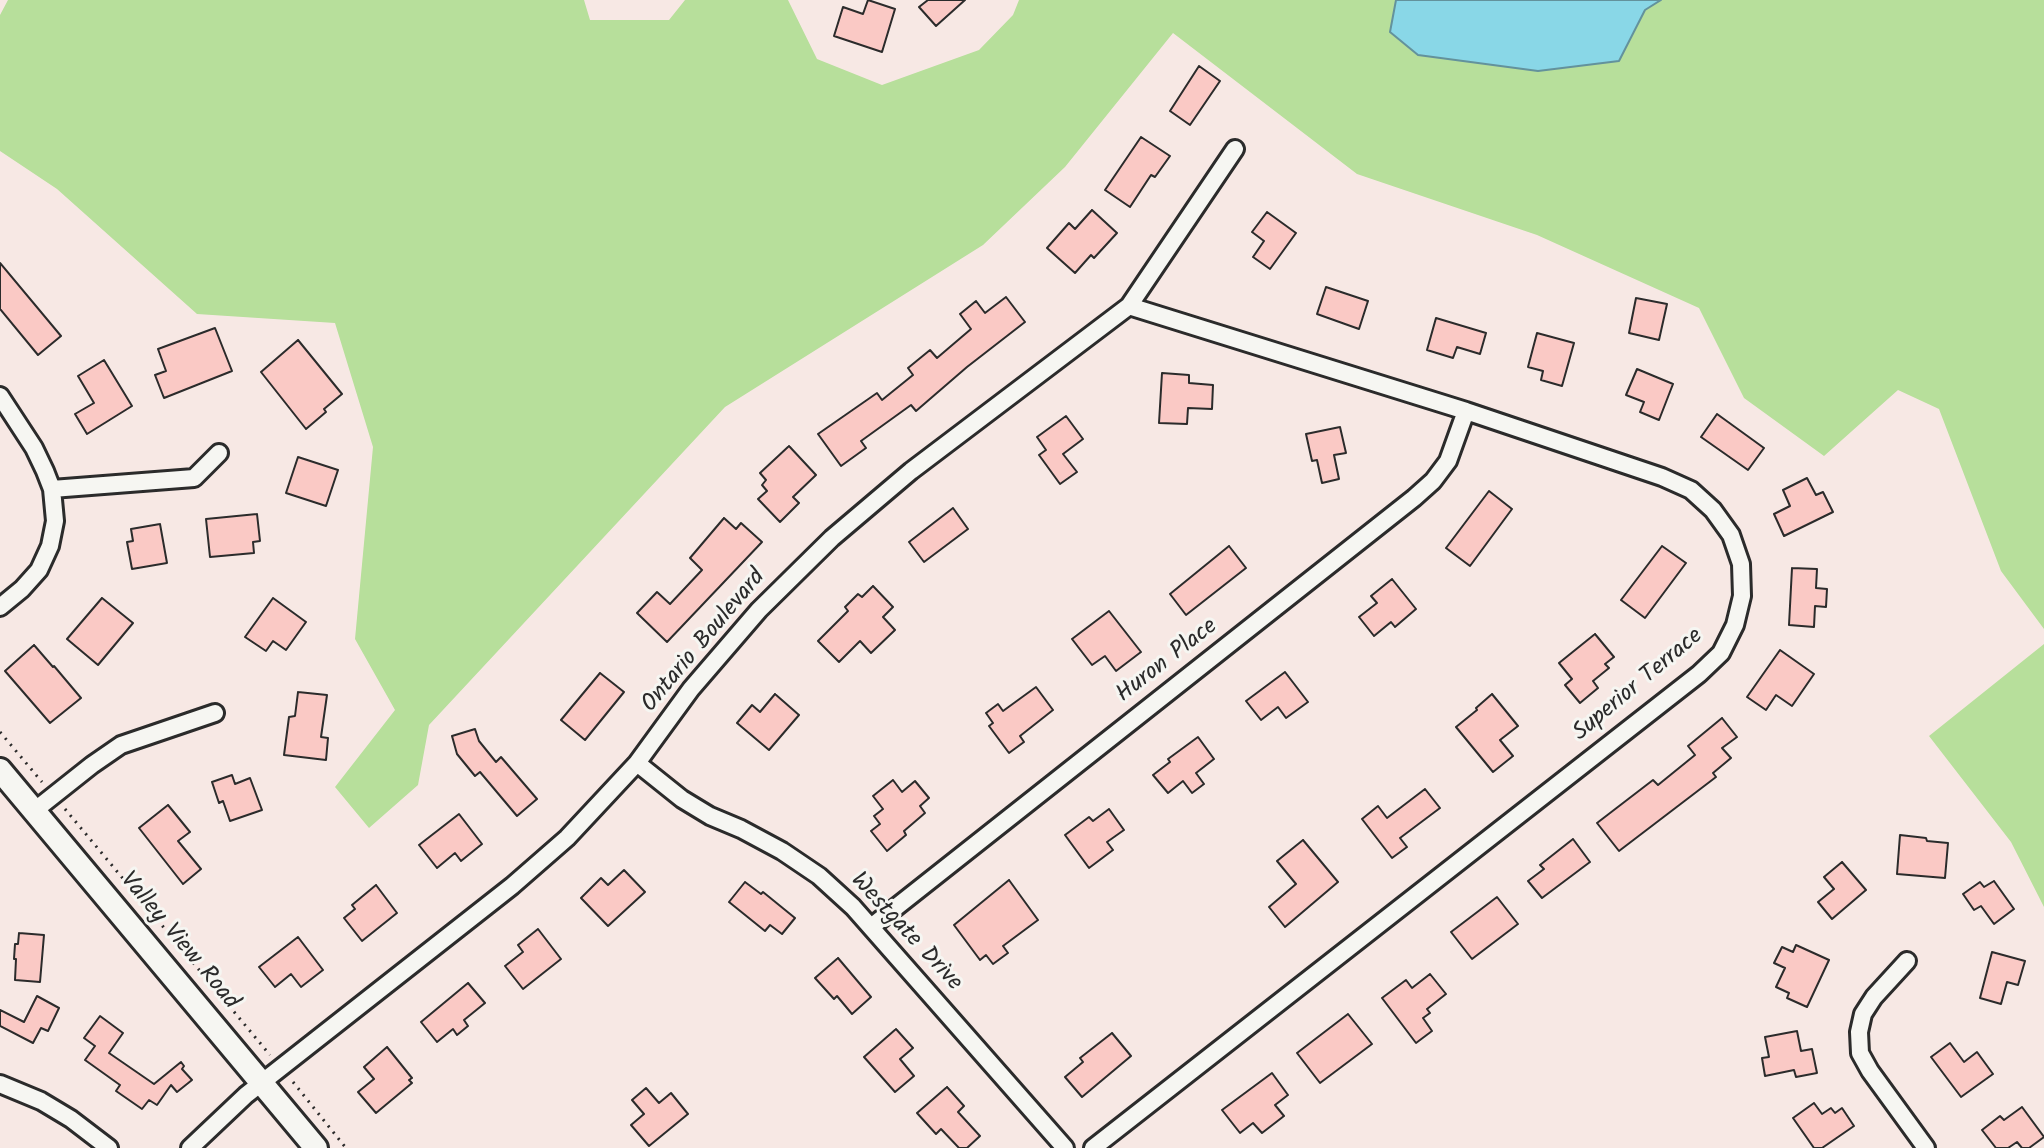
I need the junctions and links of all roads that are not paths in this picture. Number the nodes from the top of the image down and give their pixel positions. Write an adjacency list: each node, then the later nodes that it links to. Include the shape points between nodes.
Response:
1 (1235, 149): 2 (street, Ontario Boulevard)
2 (1129, 306): 4 (street, Superior Terrace); 9 (street, Ontario Boulevard, via 911,471 832,538 759,610)
3 (0, 396): 6 (street, via 34,448)
4 (1466, 411): 12 (street, Huron Place, via 1448,461 1423,490); 20 (street, Superior Terrace, via 1662,477 1691,490 1713,510 1731,535 1741,564 1742,596 1721,653)
5 (219, 453): 6 (street, via 194,478)
6 (52, 489): 7 (street, via 55,521 50,546 39,570)
7 (0, 607)
8 (215, 713): 11 (street, via 121,745)
9 (637, 763): 12 (street, Westgate Drive, via 682,799 819,876); 14 (street, Ontario Boulevard, via 567,838 512,886)
10 (0, 770): 11 (main road, Valley View Road)
11 (34, 811): 14 (main road, Valley View Road)
12 (871, 927): 19 (street, Westgate Drive)
13 (1907, 961): 21 (street, via 1863,1014 1860,1053)
14 (263, 1083): 17 (street, Ontario Boulevard); 18 (main road, Valley View Road)
15 (0, 1084): 16 (street, via 51,1107)
16 (109, 1148)
17 (190, 1148)
18 (316, 1148)
19 (1065, 1148)
20 (1093, 1148)
21 (1926, 1148)

